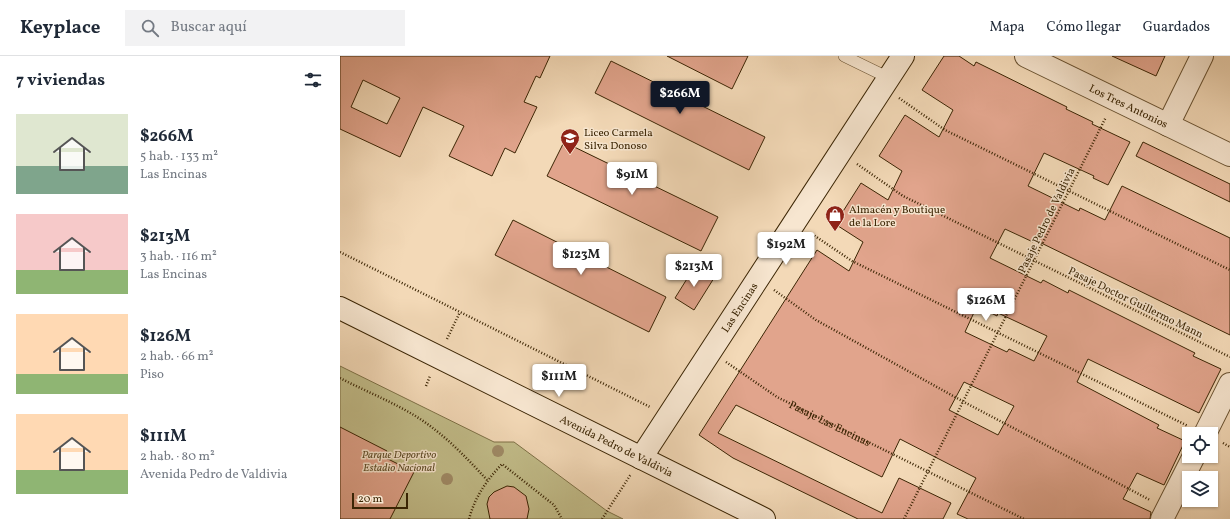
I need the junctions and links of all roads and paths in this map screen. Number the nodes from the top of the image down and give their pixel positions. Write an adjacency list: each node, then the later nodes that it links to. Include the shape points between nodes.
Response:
1 (844, 56): 5 (lane)
2 (903, 56): 5 (street, Las Encinas)
3 (1026, 56): 6 (street, Los Tres Antonios)
4 (1202, 56): 8 (street)
5 (889, 78): 24 (street, Las Encinas)
6 (1115, 99): 8 (street, Los Tres Antonios); 11 (path, Pasaje Pedro de Valdivia)
7 (905, 102): 11 (path, via 945,130)
8 (1168, 125): 9 (street, Los Tres Antonios)
9 (1230, 155)
10 (864, 168): 14 (path, via 903,196)
11 (1069, 191): 14 (path, Pasaje Pedro de Valdivia); 15 (path)
12 (818, 238): 18 (path, via 852,261)
13 (340, 252): 24 (path)
14 (1035, 261): 18 (path, Pasaje Pedro de Valdivia); 19 (path, Pasaje Doctor Guillermo Mann)
15 (1230, 270)
16 (782, 296): 23 (path, via 816,320)
17 (340, 308): 29 (street, Avenida Pedro de Valdivia)
18 (998, 332): 23 (path, Pasaje Pedro de Valdivia); 25 (path)
19 (1230, 357)
20 (735, 368): 31 (path, Pasaje Las Encinas, via 777,397)
21 (340, 378): 32 (path, via 416,416 461,451)
22 (1230, 384): 26 (street)
23 (964, 402): 31 (path, Pasaje Pedro de Valdivia); 33 (path)
24 (668, 416): 29 (street, Las Encinas)
25 (1190, 427)
26 (1210, 427)
27 (1218, 441): 28 (path)
28 (1230, 447)
29 (641, 458): 36 (path); 37 (street, Avenida Pedro de Valdivia)
30 (1189, 463): 33 (street)
31 (928, 472): 38 (path, Pasaje Pedro de Valdivia); 39 (path)
32 (487, 480): 34 (path, via 478,493); 35 (path, via 502,464 554,505)
33 (1157, 510)
34 (469, 519)
35 (562, 519)
36 (602, 519)
37 (764, 519)
38 (904, 519)
39 (1024, 519)

